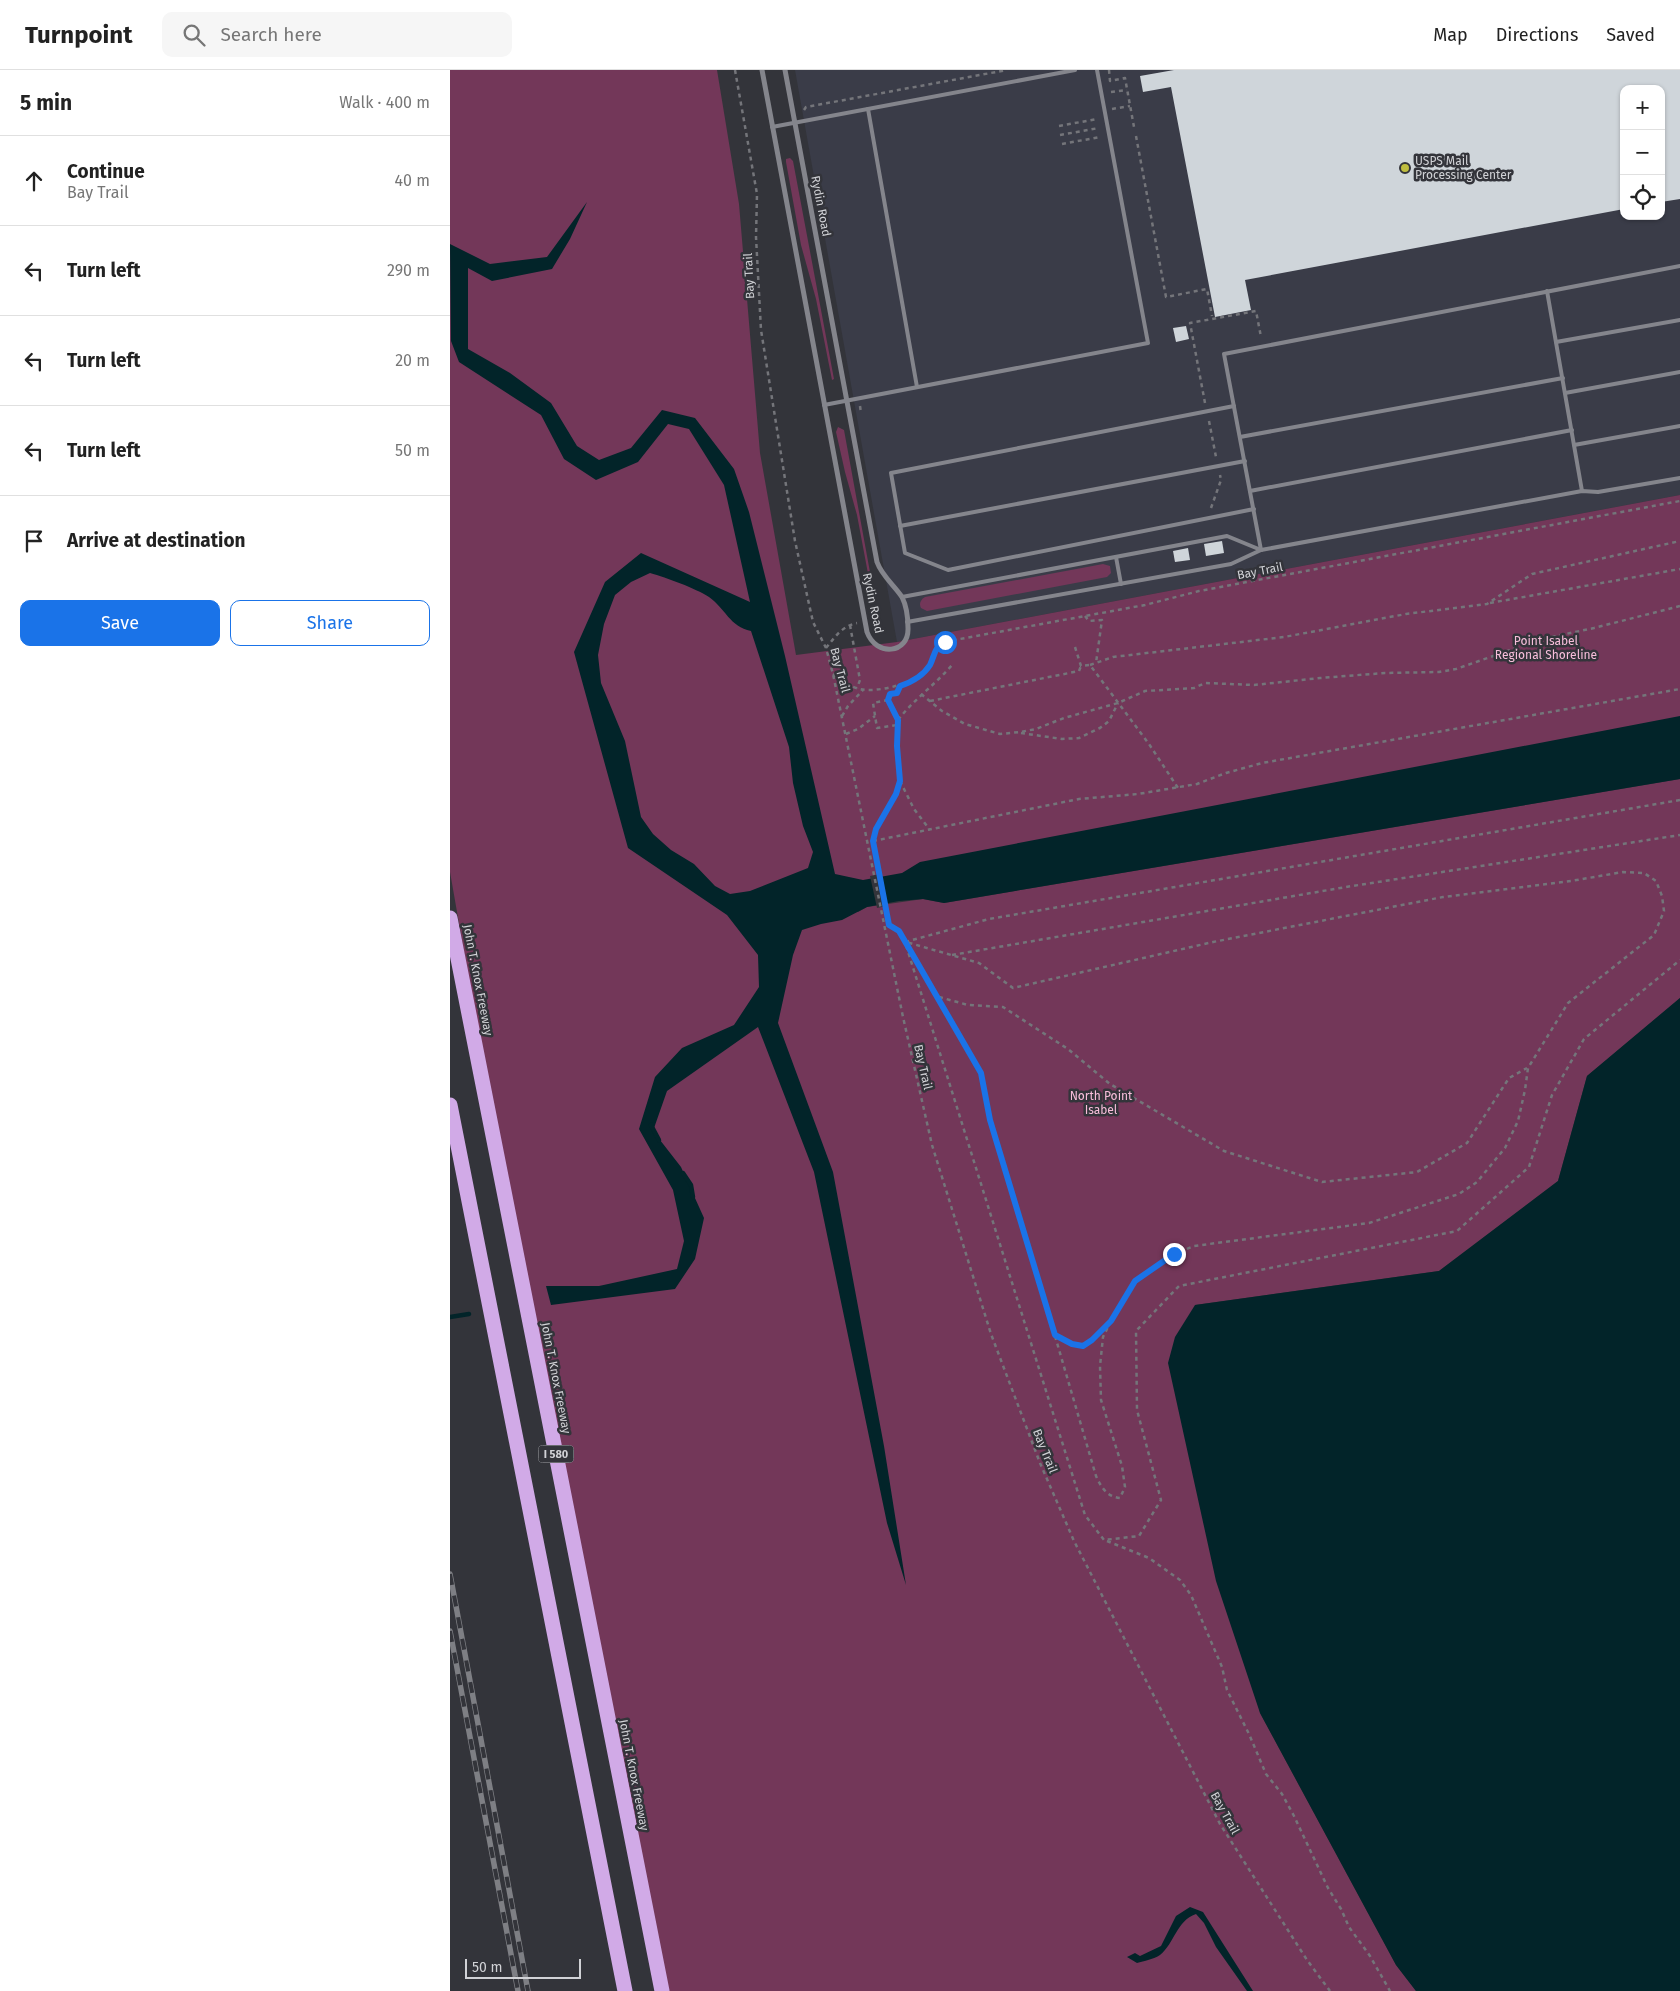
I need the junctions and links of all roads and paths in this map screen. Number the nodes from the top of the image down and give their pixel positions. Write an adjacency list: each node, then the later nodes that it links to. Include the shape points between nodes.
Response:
1 (735, 70): 66 (path, Bay Trail, via 757,194 760,330 795,541 813,622)
2 (762, 70): 20 (street, Rydin Road)
3 (785, 70): 17 (street, Rydin Road)
4 (1007, 70): 13 (path)
5 (1040, 70): 9 (lane)
6 (1076, 70): 9 (lane)
7 (1097, 70): 11 (lane)
8 (1108, 70): 10 (path, via 1110,80 1125,78)
9 (1037, 77): 14 (lane)
10 (1127, 90): 11 (path); 12 (path)
11 (1102, 94): 15 (lane)
12 (1130, 106): 15 (path); 21 (path)
13 (804, 107)
14 (868, 109): 17 (lane); 34 (lane)
15 (1105, 110): 16 (lane)
16 (1106, 118): 18 (path); 19 (lane)
17 (796, 123): 20 (lane); 36 (street, Rydin Road)
18 (1059, 126)
19 (1108, 126): 22 (path); 34 (lane, via 1148,343)
20 (772, 127): 37 (street, Rydin Road)
21 (1134, 127)
22 (1060, 135)
23 (1136, 136): 28 (path, via 1166,297 1207,289)
24 (1100, 137): 25 (path)
25 (1062, 144)
26 (1680, 266): 27 (lane)
27 (1548, 291): 30 (lane); 31 (lane)
28 (1212, 316)
29 (1680, 320): 30 (lane)
30 (1556, 342): 33 (lane)
31 (1263, 346): 38 (lane, via 1224,354); 39 (path, via 1256,311 1190,324)
32 (1680, 372): 35 (lane)
33 (1563, 378): 35 (lane); 42 (lane)
34 (917, 387): 36 (lane)
35 (1565, 393): 41 (lane)
36 (847, 401): 37 (lane); 58 (street, Rydin Road, via 877,562)
37 (824, 405): 62 (street, Rydin Road)
38 (1234, 406): 39 (lane); 42 (lane)
39 (1207, 412): 45 (path); 52 (lane, via 891,474)
40 (1680, 426): 43 (lane)
41 (1572, 430): 43 (lane); 47 (lane)
42 (1240, 437): 44 (lane)
43 (1574, 445): 48 (lane)
44 (1245, 461): 45 (lane); 47 (lane)
45 (1218, 466): 51 (path, via 1221,480); 52 (lane)
46 (1680, 478): 48 (lane, via 1598,492)
47 (1250, 491): 50 (lane)
48 (1582, 491): 54 (lane)
49 (1680, 501): 61 (path, Bay Trail, via 1199,591)
50 (1254, 509): 51 (lane); 54 (lane)
51 (1208, 518): 52 (lane, via 948,570 905,552)
52 (900, 526)
53 (1680, 541): 59 (path, via 1532,574)
54 (1261, 550): 55 (lane, via 1227,536); 57 (lane, via 1232,564)
55 (1116, 557): 57 (lane); 58 (lane)
56 (1680, 569): 59 (path)
57 (1121, 584): 63 (lane)
58 (902, 597): 63 (street, Rydin Road)
59 (1487, 604): 67 (path, via 1406,614 1284,637 1113,657)
60 (1680, 606): 79 (path, via 1542,639 1439,672 1385,673 1254,685 1206,683 1194,688 1144,691)
61 (1084, 616): 67 (path, via 1089,621 1102,620); 72 (path, Bay Trail, via 944,642 935,650 922,673)
62 (866, 622): 63 (street, Rydin Road, via 873,643 888,650 905,641); 64 (path)
63 (908, 622)
64 (850, 625): 66 (path, via 840,631); 73 (path, via 860,680)
65 (1075, 647): 70 (path)
66 (826, 648): 71 (path, Bay Trail)
67 (1096, 663): 69 (path)
68 (952, 665): 76 (path, via 942,678)
69 (1090, 665): 70 (path); 79 (path)
70 (1081, 666): 78 (path, via 1079,671)
71 (833, 674): 73 (path); 80 (path, Bay Trail)
72 (900, 686): 75 (path, Bay Trail); 77 (path)
73 (857, 688): 75 (path)
74 (1680, 689): 87 (path, via 1262,763)
75 (863, 690): 80 (path)
76 (921, 694): 78 (path); 82 (path)
77 (888, 700): 81 (path, via 873,703); 82 (path)
78 (930, 701): 84 (path, via 942,711 979,728 1000,734)
79 (1118, 703): 84 (path); 84 (path, via 1109,721 1079,738 1062,739); 87 (path)
80 (842, 716): 85 (path, Bay Trail)
81 (875, 716): 83 (path, via 877,728); 85 (path)
82 (898, 720): 83 (path)
83 (897, 725): 86 (path)
84 (1020, 732)
85 (846, 734): 104 (path, Bay Trail, via 880,909 932,1145 991,1334 1040,1463 1074,1541 1220,1824)
86 (900, 781): 89 (path, via 914,809); 91 (path)
87 (1178, 788): 89 (path, via 1079,799)
88 (1680, 800): 93 (path, via 988,919)
89 (930, 830): 91 (path)
90 (1680, 835): 94 (path, via 1346,887)
91 (873, 841): 93 (path, via 889,925 899,931)
92 (450, 918): 103 (highway, John T. Knox Freeway / I 580)
93 (905, 942): 94 (path); 96 (path); 101 (path, via 1085,1514)
94 (951, 955): 97 (path, via 979,963 1013,988 1213,942 1443,897 1624,872 1644,873 1656,881 1662,896 1664,911 1654,934 1568,1003)
95 (1680, 960): 101 (path, via 1584,1039 1552,1095 1529,1166 1457,1231 1180,1286 1136,1331 1137,1410 1161,1500 1140,1536)
96 (937, 996): 97 (path, via 968,1005 1003,1007 1068,1049 1110,1084 1224,1151 1322,1182 1417,1172 1467,1143 1509,1078); 100 (path, via 981,1073 990,1120)
97 (1528, 1068): 99 (path, via 1518,1121 1505,1148 1477,1182 1459,1194 1369,1223 1194,1246 1174,1254 1135,1281)
98 (450, 1104): 102 (highway, I 580)
99 (1111, 1321): 100 (path, via 1083,1346); 100 (path, via 1103,1337 1101,1400 1122,1466 1125,1487 1120,1498 1113,1498 1102,1488 1096,1476)
100 (1055, 1335)
101 (1104, 1540): 105 (path, via 1149,1558 1180,1580 1191,1595 1222,1667 1227,1690 1266,1774 1282,1794 1349,1927)
102 (625, 1991)
103 (662, 1991)
104 (1330, 1991)
105 (1390, 1991)

